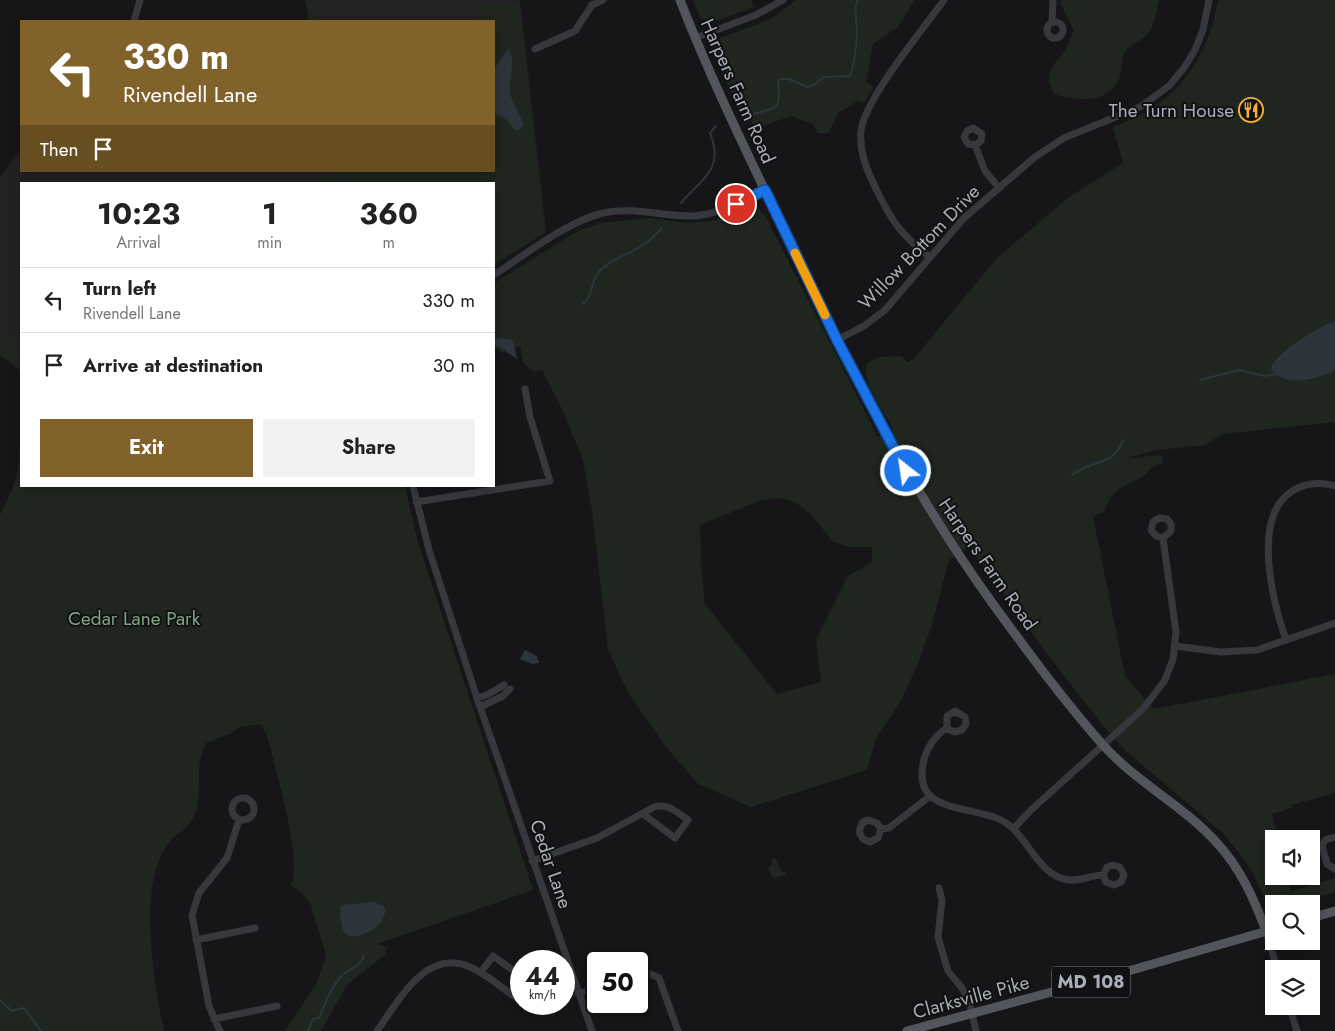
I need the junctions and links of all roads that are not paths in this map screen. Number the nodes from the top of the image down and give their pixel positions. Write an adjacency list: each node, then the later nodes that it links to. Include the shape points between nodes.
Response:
1 (140, 0): 8 (street)
2 (603, 0): 11 (street, via 592,5 575,31)
3 (680, 0): 10 (main road, Harpers Farm Road)
4 (783, 0): 10 (street, via 756,15)
5 (944, 0): 15 (street, via 872,100 863,121 861,139 865,166 894,224)
6 (1053, 0): 9 (street)
7 (1209, 0): 13 (street, Willow Bottom Drive, via 1203,30 1190,60 1160,93 1130,112 1064,138 1035,157)
8 (134, 20)
9 (1052, 22)
10 (695, 38): 14 (main road, Harpers Farm Road)
11 (535, 49)
12 (975, 146): 13 (street, via 985,171)
13 (999, 188): 15 (street, Willow Bottom Drive, via 964,218)
14 (765, 190): 16 (street, via 706,214 684,216 631,210 594,216 566,229); 17 (main road, Harpers Farm Road)
15 (929, 257): 17 (street, Willow Bottom Drive, via 875,319)
16 (495, 274)
17 (837, 340): 29 (main road, Harpers Farm Road, via 899,460 945,534 993,604)
18 (525, 389): 21 (street, via 530,417 550,481)
19 (1335, 486): 24 (street, via 1315,483 1296,488 1282,499 1272,516 1271,583)
20 (413, 487): 21 (street, Cedar Lane)
21 (416, 502): 26 (street, Cedar Lane)
22 (1163, 538): 25 (street, via 1176,619)
23 (1335, 623): 24 (street)
24 (1286, 640): 25 (street, via 1257,650 1231,652)
25 (1175, 646): 29 (street, via 1169,670 1152,700)
26 (477, 698): 27 (street, Cedar Lane); 27 (street, via 507,687 503,696)
27 (480, 707): 36 (street, Cedar Lane)
28 (947, 728): 30 (street, via 935,738 923,762 923,782)
29 (1103, 746): 33 (street); 42 (main road, Harpers Farm Road, via 1136,778 1216,842 1244,879)
30 (930, 796): 33 (street, via 942,804 987,814); 34 (street, via 896,823)
31 (643, 814): 31 (street, via 665,805 688,820 675,838); 36 (street, via 597,838)
32 (239, 820): 45 (street, via 227,858 196,899 192,915)
33 (1014, 828): 38 (street, via 1054,875 1077,880)
34 (881, 830)
35 (1335, 837): 37 (street, via 1325,840 1322,846 1327,864)
36 (532, 861): 51 (street, Cedar Lane)
37 (1335, 869)
38 (1103, 875)
39 (939, 888): 53 (street, via 942,900 938,937 946,966 966,993)
40 (1335, 911): 41 (main road)
41 (1320, 915)
42 (1265, 920)
43 (255, 928): 45 (street)
44 (1265, 931): 53 (main road, Clarksville Pike / MD 108)
45 (196, 940): 55 (street)
46 (510, 968): 47 (street, via 493,956)
47 (481, 972): 50 (street); 57 (street, via 458,963 438,964 430,968 414,981)
48 (650, 974): 59 (street, via 659,978)
49 (585, 992): 51 (street)
50 (510, 993)
51 (578, 994): 58 (street, Cedar Lane)
52 (277, 1006): 55 (street)
53 (972, 1014): 60 (main road, Clarksville Pike / MD 108); 61 (street)
54 (1292, 1015): 62 (street)
55 (214, 1019): 56 (street)
56 (220, 1031)
57 (377, 1031)
58 (592, 1031)
59 (678, 1031)
60 (907, 1031)
61 (976, 1031)
62 (1296, 1031)

